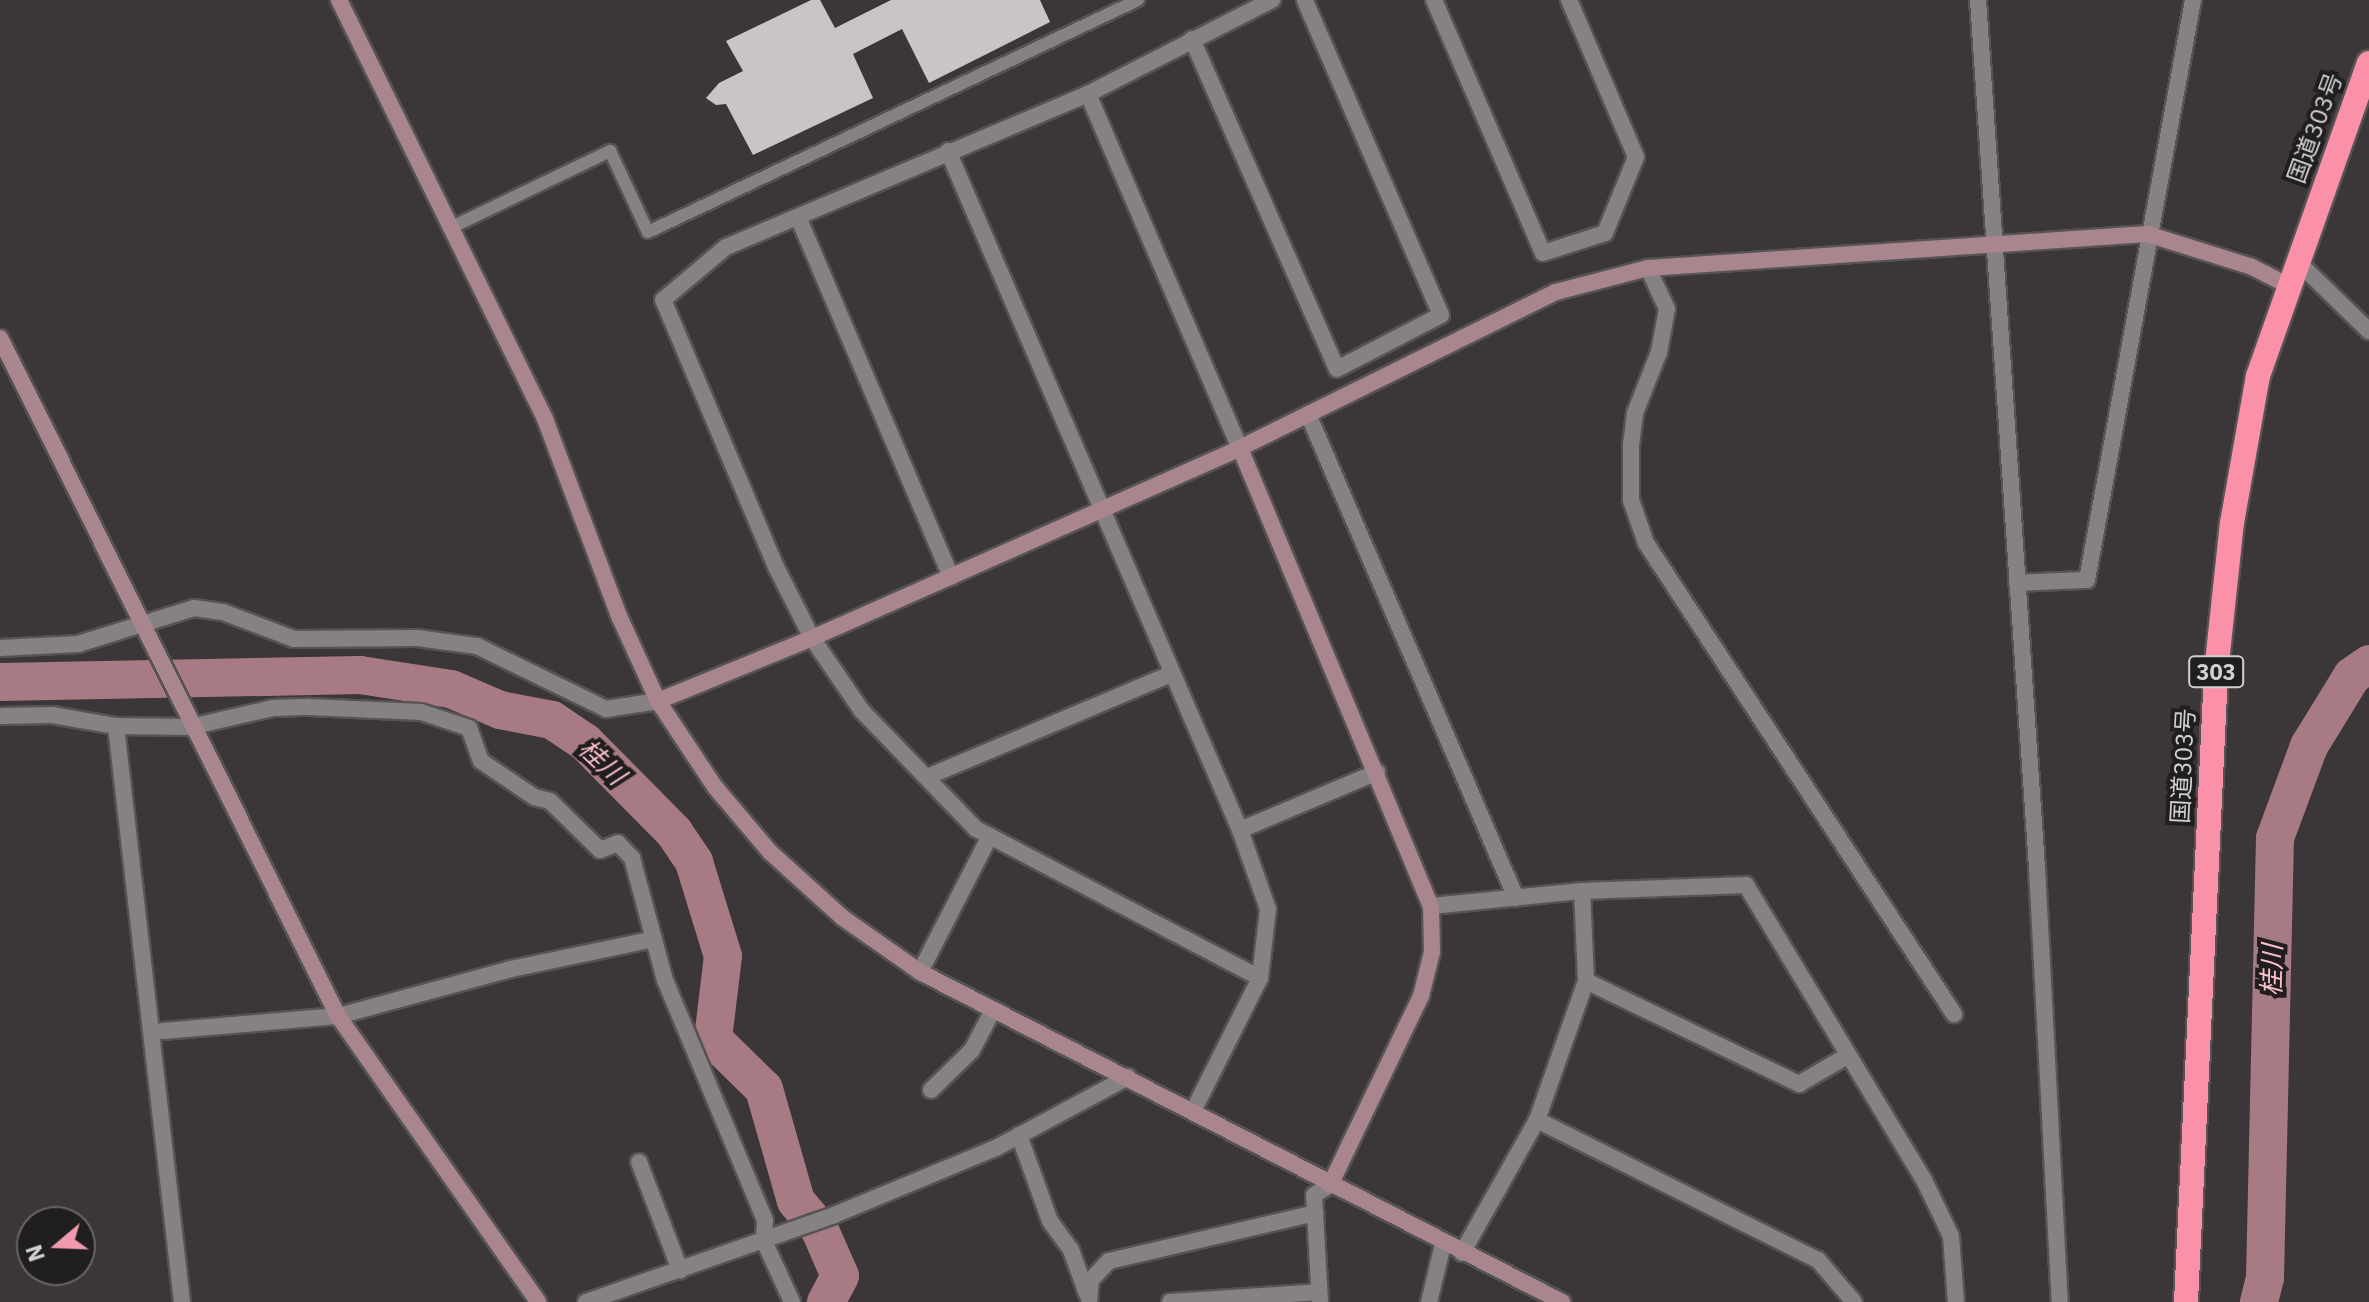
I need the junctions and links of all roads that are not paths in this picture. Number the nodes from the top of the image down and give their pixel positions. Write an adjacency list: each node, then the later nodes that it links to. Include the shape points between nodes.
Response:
1 (339, 0): 14 (street)
2 (1138, 0): 14 (lane, via 648,232 610,151)
3 (1272, 0): 9 (street)
4 (1305, 0): 9 (street, via 1441,315 1337,369)
5 (1434, 0): 6 (street, via 1543,253 1605,233 1636,157)
6 (1569, 0)
7 (1978, 0): 16 (street)
8 (2193, 0): 15 (street)
9 (1192, 39): 11 (street)
10 (2369, 63): 17 (highway, 国道303号 / 303)
11 (1088, 94): 12 (street); 23 (street)
12 (948, 151): 13 (street); 24 (street)
13 (799, 219): 25 (street); 28 (street, via 726,247 663,300 776,567)
14 (450, 228): 31 (street, via 545,419 619,616)
15 (2147, 234): 16 (street); 19 (street, via 2239,262); 26 (street, via 2087,580)
16 (1993, 243): 18 (street); 26 (street)
17 (2296, 260): 19 (highway, 国道303号 / 303); 20 (street)
18 (1648, 268): 22 (street, via 1556,292); 47 (street, via 1667,309 1659,352 1635,413 1631,444 1631,500 1646,543)
19 (2287, 285): 76 (highway, 国道303号 / 303, via 2258,376 2232,523 2216,672)
20 (2369, 331)
21 (0, 338): 27 (street)
22 (1308, 414): 23 (street); 40 (street)
23 (1240, 448): 24 (street); 35 (street)
24 (1103, 509): 25 (street); 30 (street)
25 (951, 577): 28 (street)
26 (2017, 583): 75 (street)
27 (142, 626): 29 (street, via 62,647); 31 (street, via 194,608 223,612 294,639 417,638 477,646 606,709); 33 (street)
28 (812, 638): 31 (street); 36 (street, via 862,711)
29 (0, 648)
30 (1169, 675): 36 (street); 37 (street)
31 (658, 701): 43 (street, via 715,787 770,852 843,918)
32 (0, 716): 34 (street, via 52,715)
33 (188, 722): 34 (street); 42 (street, via 309,707 421,712 469,728 481,761 534,797 550,801 600,850 618,843 632,858); 48 (street)
34 (116, 726): 66 (street)
35 (1377, 772): 37 (street); 41 (street)
36 (927, 777): 38 (street, via 976,829)
37 (1240, 830): 44 (street, via 1268,909)
38 (990, 836): 43 (street); 44 (street)
39 (1582, 891): 40 (street); 45 (street); 50 (street, via 1746,885)
40 (1516, 898): 41 (street)
41 (1431, 906): 57 (street, via 1432,952 1421,996)
42 (654, 939): 48 (street, via 511,969); 59 (street, via 665,980 765,1220)
43 (920, 972): 46 (street)
44 (1260, 978): 53 (street)
45 (1586, 981): 50 (street, via 1799,1084); 54 (street)
46 (992, 1012): 51 (street); 52 (street, via 972,1050)
47 (1954, 1014)
48 (338, 1016): 49 (street); 67 (street)
49 (162, 1031)
50 (1847, 1056): 74 (street, via 1924,1180 1951,1236)
51 (1128, 1077): 53 (street); 55 (street)
52 (931, 1090)
53 (1193, 1111): 57 (street)
54 (1537, 1120): 61 (street); 73 (street, via 1818,1260)
55 (1019, 1135): 59 (street); 64 (street, via 1050,1221 1071,1250)
56 (639, 1162): 62 (street)
57 (1330, 1185): 58 (street, via 1314,1195); 60 (street)
58 (1315, 1213): 63 (street); 64 (street, via 1109,1261 1091,1280)
59 (768, 1240): 62 (street); 69 (street)
60 (1443, 1244): 61 (street); 71 (street)
61 (1462, 1253): 72 (street)
62 (680, 1270): 68 (street)
63 (1319, 1297): 65 (street)
64 (1088, 1300)
65 (1244, 1300): 70 (street)
66 (182, 1302)
67 (538, 1302)
68 (586, 1302)
69 (792, 1302)
70 (1170, 1302)
71 (1429, 1302)
72 (1562, 1302)
73 (1854, 1302)
74 (1956, 1302)
75 (2060, 1302)
76 (2186, 1302)

